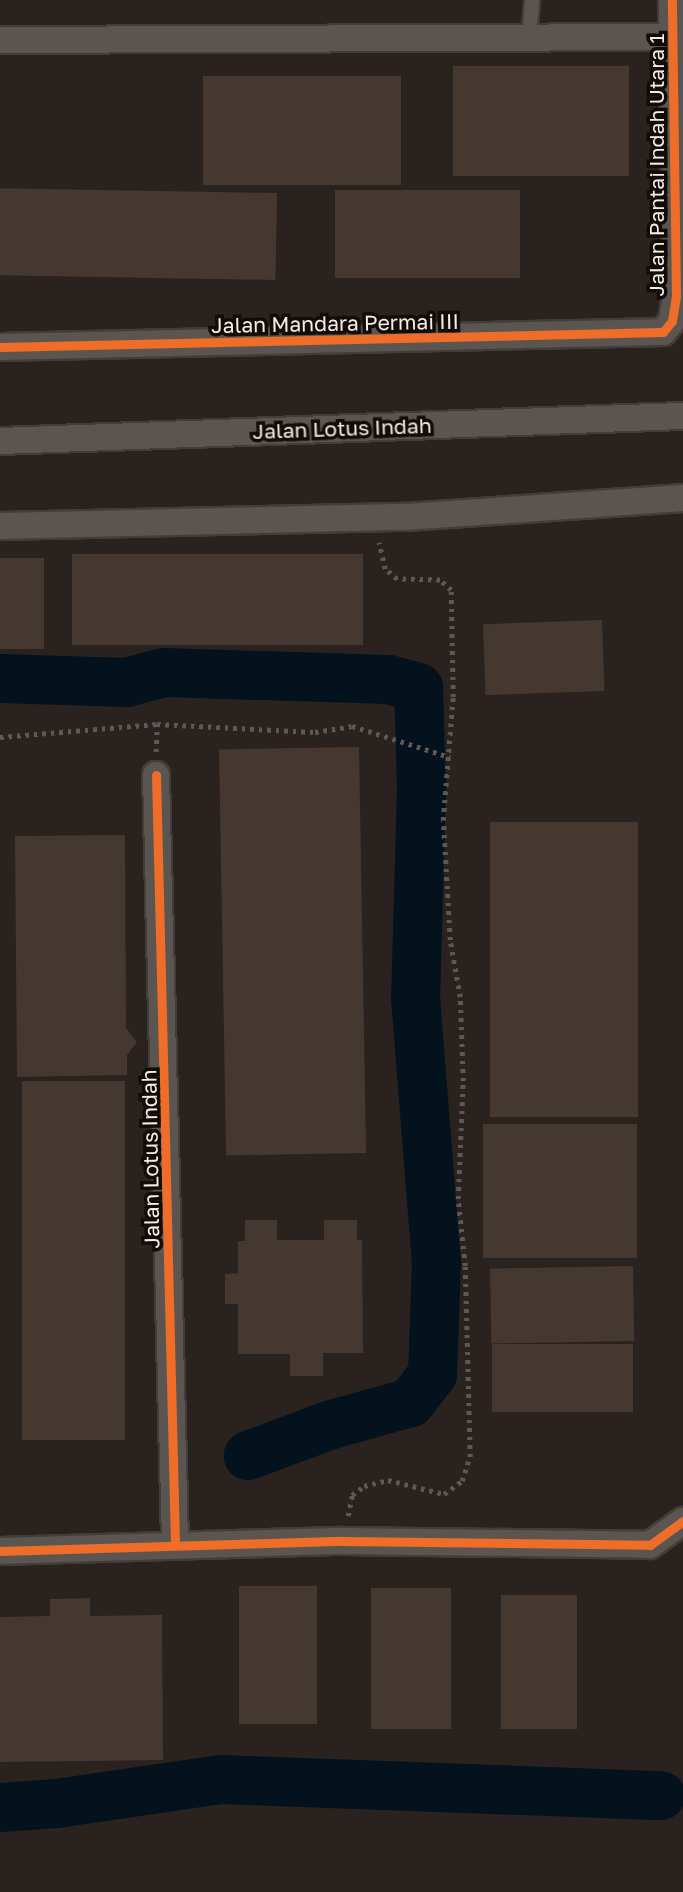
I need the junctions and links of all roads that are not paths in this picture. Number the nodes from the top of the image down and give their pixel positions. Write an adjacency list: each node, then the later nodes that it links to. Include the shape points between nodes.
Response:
1 (532, 0): 3 (lane)
2 (672, 0): 4 (street, Jalan Pantai Indah Utara 1)
3 (529, 37): 4 (street); 5 (street)
4 (673, 37): 6 (street, Jalan Pantai Indah Utara 1, via 676,295)
5 (0, 40)
6 (668, 328): 7 (street, Jalan Mandara Permai III, via 649,335)
7 (0, 347)
8 (683, 416): 9 (street, Jalan Lotus Indah)
9 (0, 441)
10 (683, 498): 11 (street, via 378,518)
11 (0, 526)
12 (156, 775): 14 (street, Jalan Lotus Indah)
13 (683, 1521): 14 (street, via 650,1545)
14 (175, 1543): 15 (street)
15 (0, 1551)

